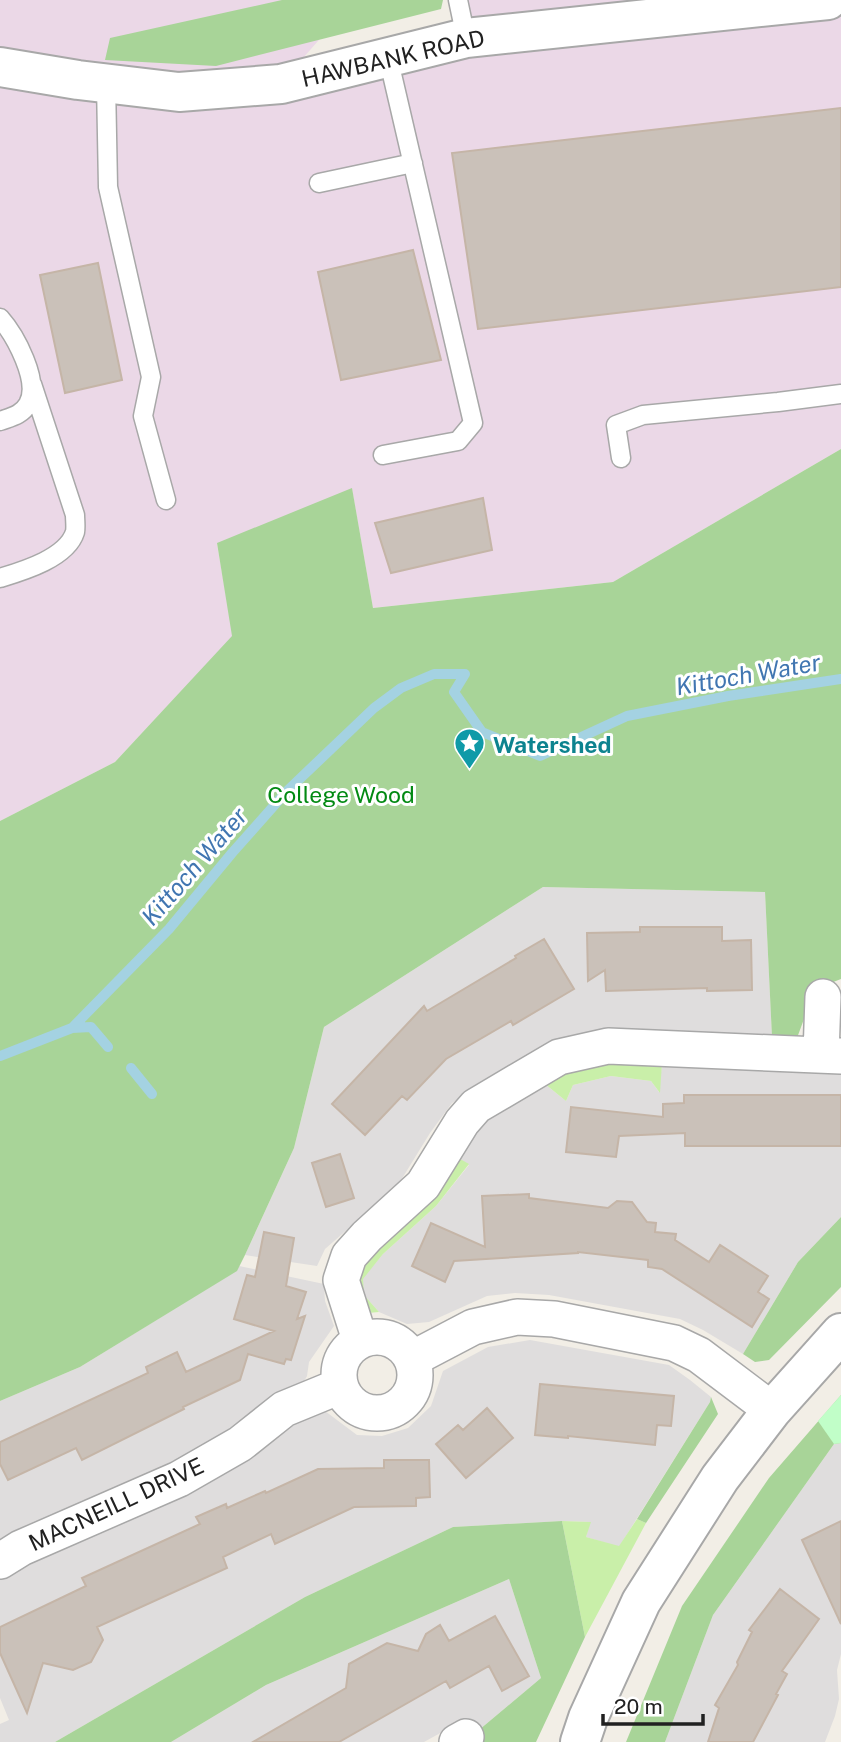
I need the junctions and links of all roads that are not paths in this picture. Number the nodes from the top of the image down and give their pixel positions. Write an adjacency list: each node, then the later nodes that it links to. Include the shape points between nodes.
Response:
1 (458, 0): 3 (lane)
2 (828, 0): 3 (street, HAWBANK ROAD)
3 (466, 38): 4 (street, HAWBANK ROAD)
4 (388, 57): 6 (street, HAWBANK ROAD, via 281,84 179,92); 7 (lane)
5 (0, 67): 6 (street, HAWBANK ROAD)
6 (106, 83): 15 (lane, via 108,187 151,377 144,416)
7 (413, 163): 8 (lane); 13 (lane, via 473,423 458,441)
8 (319, 183)
9 (0, 318): 10 (lane, via 25,358)
10 (32, 384): 12 (lane, via 29,403 18,415); 16 (lane, via 75,514 75,533 50,558)
11 (841, 394): 14 (lane, via 643,415 616,425)
12 (0, 421)
13 (383, 455)
14 (621, 458)
15 (166, 500)
16 (0, 578)
17 (823, 997): 18 (street)
18 (831, 1056): 20 (street, via 608,1046 559,1056 476,1106 423,1185 349,1256 341,1280)
19 (841, 1333): 23 (street)
20 (360, 1340): 21 (street, via 390,1339); 22 (street, via 342,1359)
21 (412, 1359): 22 (street, via 415,1377 410,1394 398,1407 381,1413 363,1411 348,1401); 23 (street, via 473,1327 517,1317 554,1319 674,1343 699,1355)
22 (340, 1385): 24 (street, MACNEILL DRIVE, via 284,1409 240,1444 179,1479)
23 (772, 1410): 25 (street, via 720,1478 640,1602)
24 (0, 1561)
25 (580, 1742)

